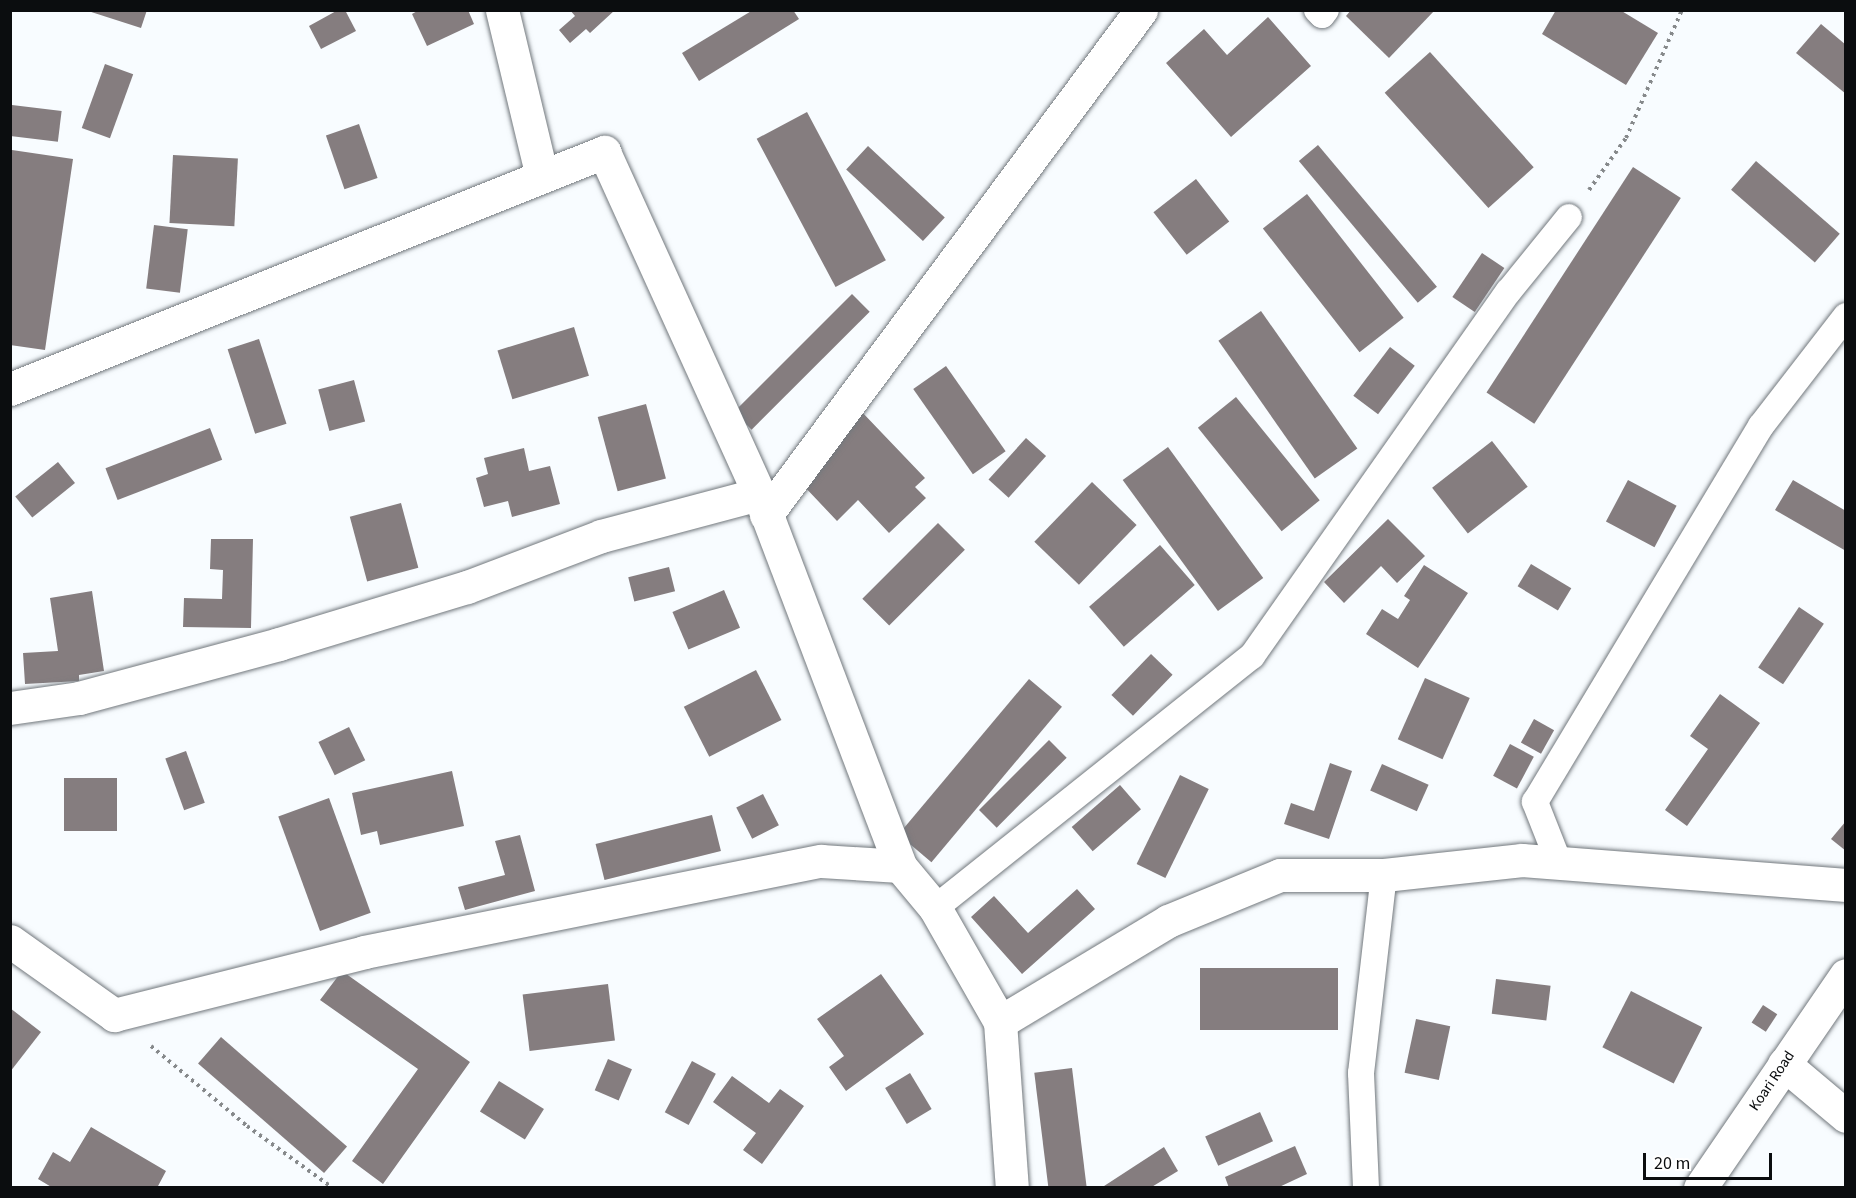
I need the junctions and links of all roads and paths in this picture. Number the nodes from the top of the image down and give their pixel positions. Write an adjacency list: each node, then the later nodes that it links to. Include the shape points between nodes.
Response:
1 (502, 10): 6 (street)
2 (1141, 10): 10 (street)
3 (1317, 10): 4 (lane, via 1322,15)
4 (1326, 10)
5 (1682, 10): 7 (path, via 1626,138)
6 (542, 176): 9 (street); 10 (street, via 604,152)
7 (1569, 217): 16 (lane, via 1509,291 1252,656)
8 (1845, 316): 12 (lane, via 1761,426 1535,802)
9 (10, 389)
10 (762, 505): 11 (street, via 601,536 467,587 279,644 79,698); 13 (street)
11 (10, 708)
12 (1559, 863): 14 (street, via 1522,860); 15 (street)
13 (900, 866): 16 (street); 19 (street, via 821,861 364,952)
14 (1384, 875): 20 (street, via 1280,875 1168,921); 25 (lane, via 1361,1073)
15 (1845, 885)
16 (935, 908): 20 (street)
17 (10, 940): 19 (street)
18 (1845, 975): 21 (street, Koari Road)
19 (114, 1015): 23 (path, via 247,1126)
20 (1000, 1022): 24 (street)
21 (1784, 1064): 22 (street); 26 (street, Koari Road)
22 (1845, 1116)
23 (333, 1188)
24 (1012, 1188)
25 (1365, 1188)
26 (1700, 1188)

